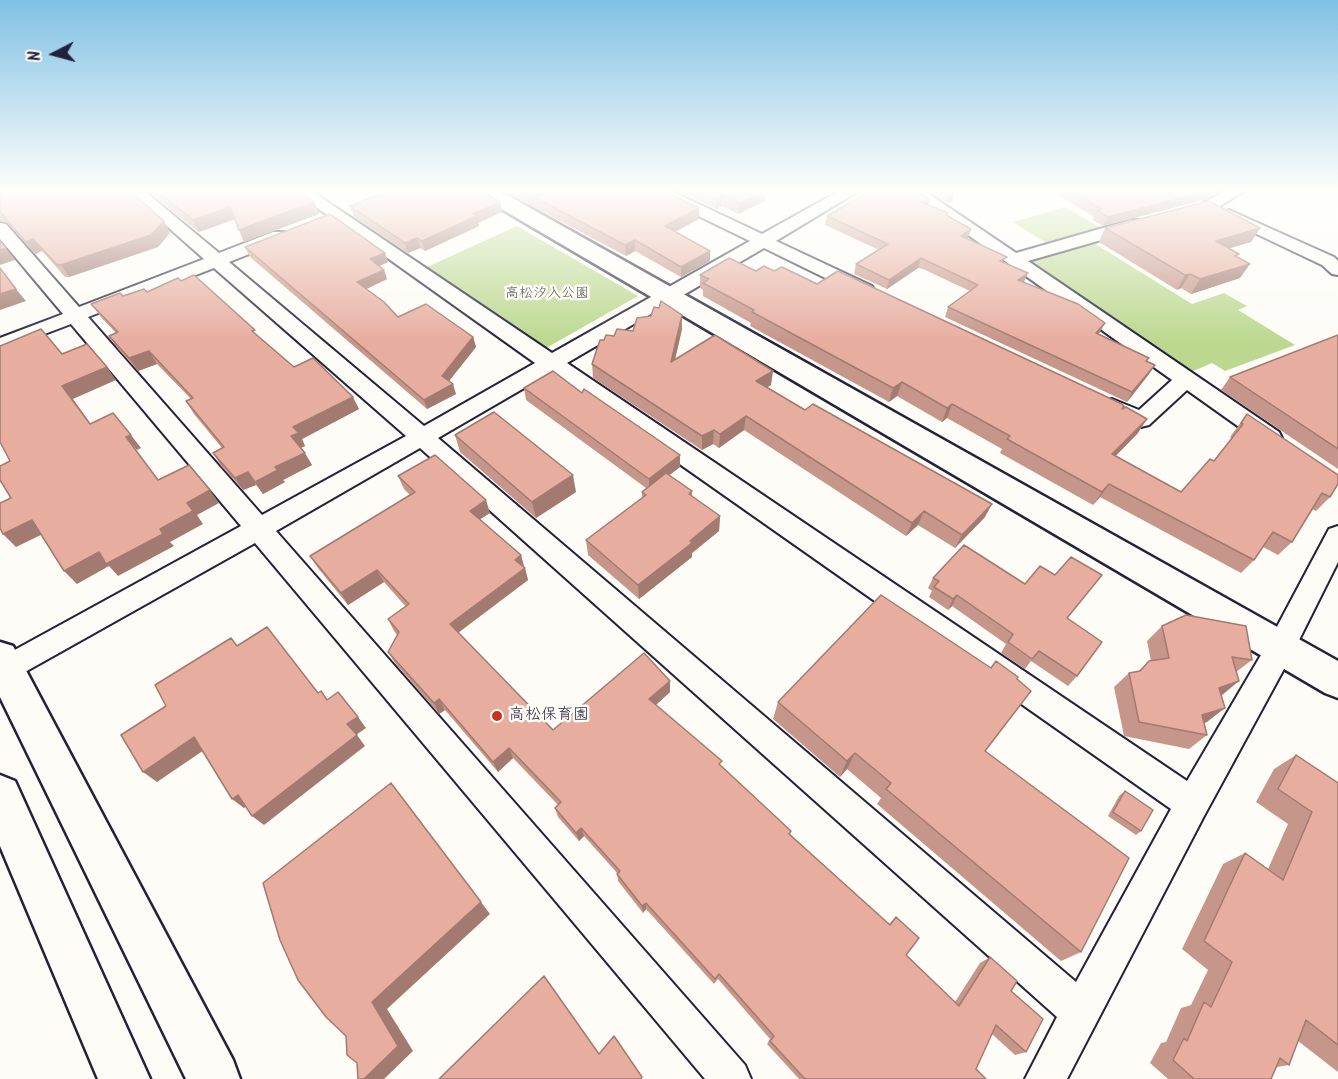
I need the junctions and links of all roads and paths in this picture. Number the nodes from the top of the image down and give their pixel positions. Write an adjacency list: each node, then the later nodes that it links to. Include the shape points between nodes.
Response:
1 (11, 240): 17 (street)
2 (192, 240): 13 (street)
3 (269, 240): 13 (street)
4 (373, 240): 19 (street)
5 (573, 240): 15 (street)
6 (760, 240): 11 (street)
7 (766, 240): 11 (street)
8 (985, 240): 12 (street)
9 (1079, 240): 12 (street)
10 (1283, 240): 14 (street)
11 (763, 242): 15 (street); 16 (street)
12 (1013, 260): 20 (street)
13 (216, 261): 17 (street); 22 (street)
14 (1338, 269)
15 (670, 295): 19 (street); 26 (street)
16 (881, 298)
17 (75, 316): 18 (street); 24 (street)
18 (0, 345)
19 (553, 362): 22 (street); 30 (street)
20 (1186, 379): 21 (street, via 1141,420); 23 (street)
21 (1097, 399)
22 (422, 437): 24 (street); 31 (street)
23 (1290, 451)
24 (257, 530): 27 (street); 34 (street)
25 (1338, 536): 26 (street)
26 (1281, 647): 28 (street); 30 (street)
27 (2, 667): 33 (street)
28 (1338, 681)
29 (0, 796): 32 (street)
30 (1192, 804): 31 (street)
31 (1081, 1012): 35 (street)
32 (124, 1079)
33 (214, 1079)
34 (731, 1079)
35 (1045, 1079)

